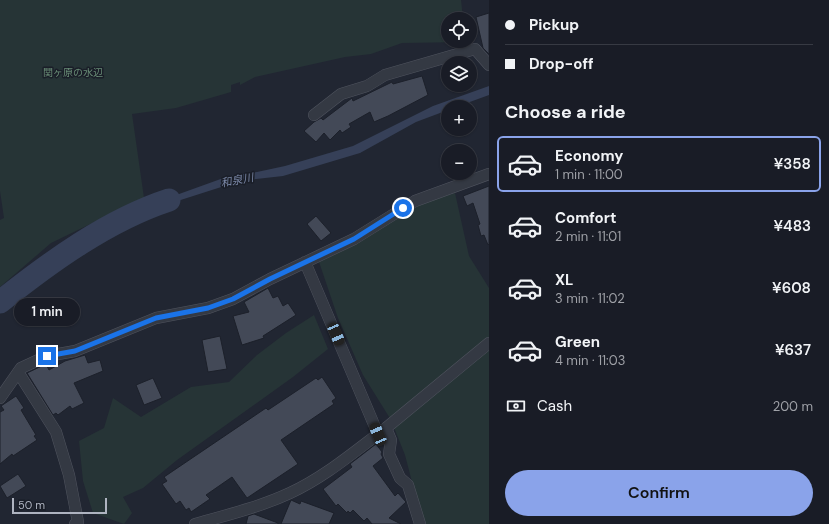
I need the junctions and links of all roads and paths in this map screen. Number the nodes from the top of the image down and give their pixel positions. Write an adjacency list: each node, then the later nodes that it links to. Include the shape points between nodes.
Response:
1 (489, 66): 2 (street, via 475,48 385,75 367,86 341,94)
2 (314, 115)
3 (489, 174): 4 (street, via 415,201 354,239)
4 (305, 262): 6 (street, via 233,299 208,308 156,318 75,351 47,356 21,368); 8 (street)
5 (489, 343): 8 (street)
6 (18, 372): 7 (street); 9 (street, via 60,442 78,522)
7 (0, 398)
8 (382, 431): 10 (street, via 338,465 290,493 256,507); 11 (street, via 391,440 389,454 400,478 408,485)
9 (75, 524)
10 (194, 524)
11 (420, 524)

